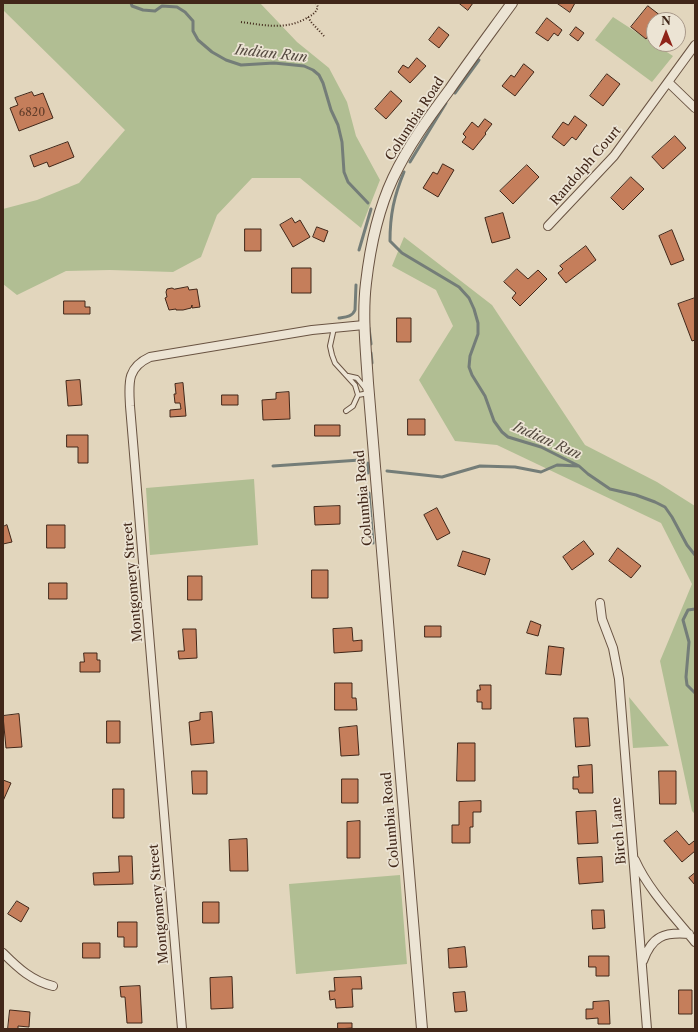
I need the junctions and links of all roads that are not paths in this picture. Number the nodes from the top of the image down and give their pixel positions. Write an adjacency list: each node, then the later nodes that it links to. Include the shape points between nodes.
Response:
1 (512, 3): 6 (street, Columbia Road, via 435,109 393,178 370,258)
2 (695, 45): 3 (street, Randolph Court)
3 (668, 82): 4 (street); 5 (street, Randolph Court, via 614,156)
4 (695, 108)
5 (548, 226)
6 (364, 325): 7 (street, Montgomery Street); 9 (street, Columbia Road)
7 (334, 328): 8 (lane, via 330,346 332,355 335,363); 19 (street, Montgomery Street, via 150,357 138,365 131,375 129,384)
8 (348, 376): 9 (lane, via 357,378); 10 (lane, via 355,384)
9 (369, 393): 10 (lane); 20 (street, Columbia Road)
10 (358, 395): 11 (lane, via 353,406)
11 (346, 411)
12 (600, 603): 13 (street, Birch Lane, via 602,619 615,653 619,679)
13 (633, 854): 14 (street, via 656,893); 17 (street, Birch Lane)
14 (689, 934): 15 (street); 17 (street, via 667,934 658,938 646,950)
15 (695, 942)
16 (3, 954): 18 (street, via 30,977)
17 (642, 964): 21 (street, Birch Lane)
18 (53, 986)
19 (182, 1029)
20 (422, 1029)
21 (647, 1029)

